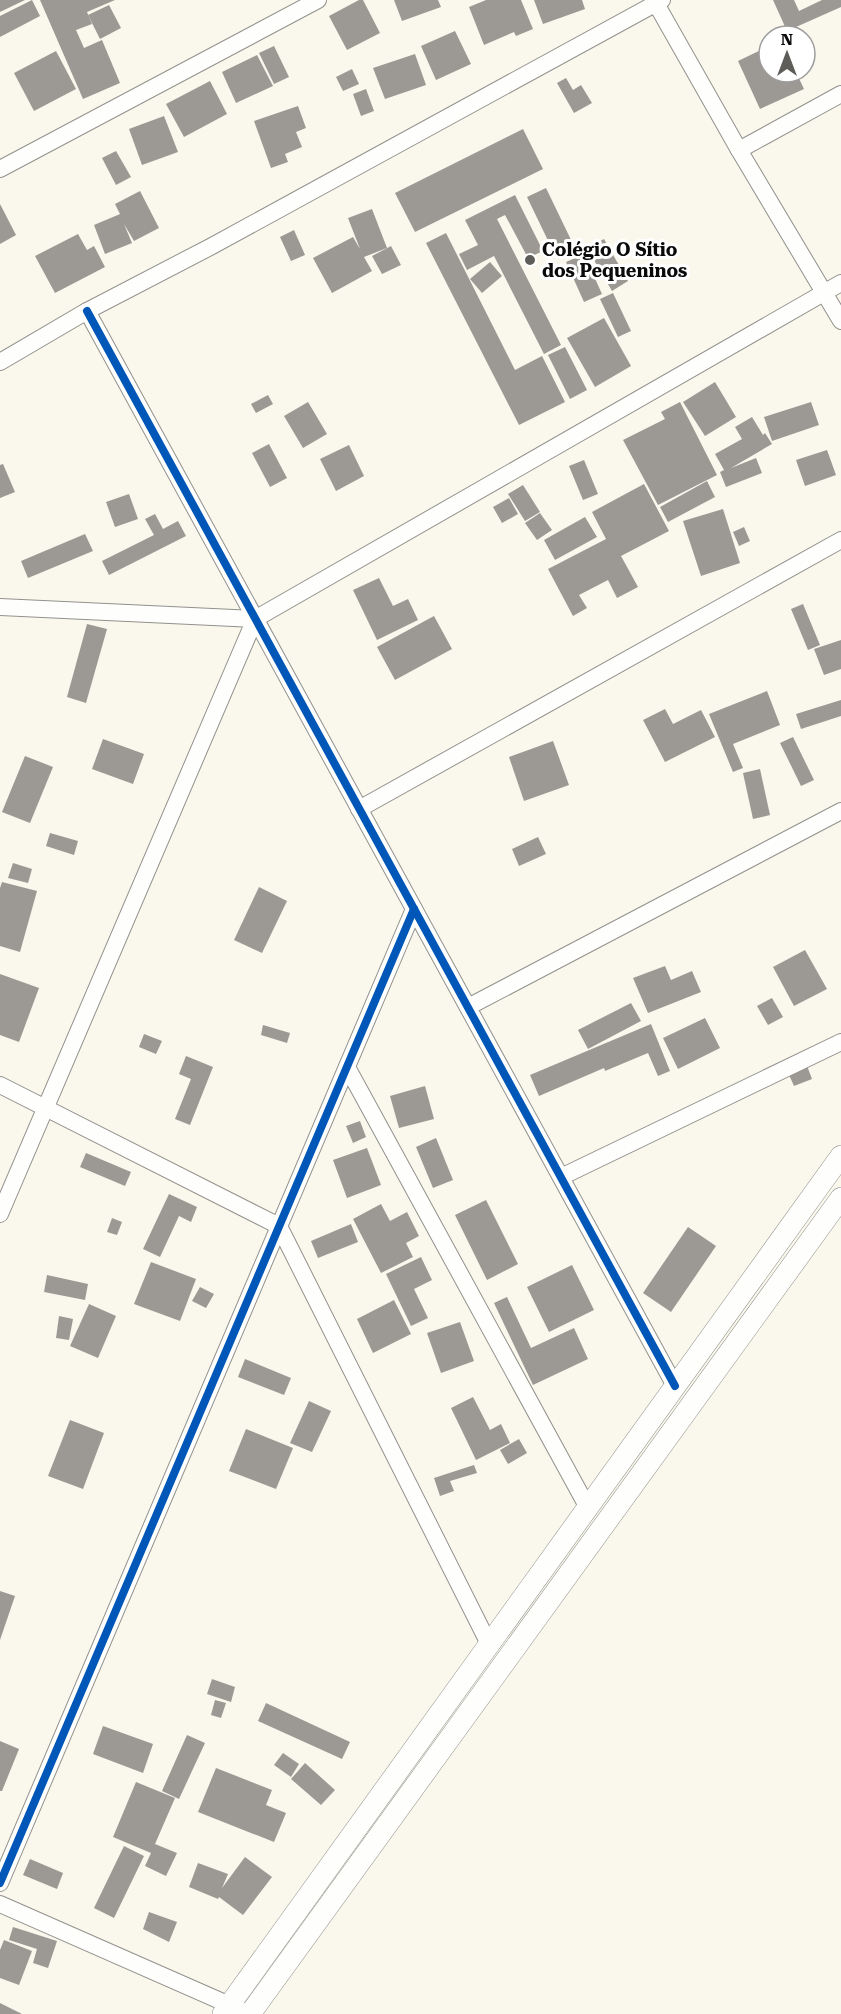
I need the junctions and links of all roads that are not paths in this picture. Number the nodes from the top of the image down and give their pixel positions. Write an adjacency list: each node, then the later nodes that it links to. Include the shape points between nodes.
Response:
1 (318, 0): 5 (street)
2 (658, 1): 4 (street); 8 (street)
3 (841, 94): 4 (street)
4 (739, 150): 7 (street)
5 (0, 169)
6 (841, 283): 7 (street)
7 (824, 292): 9 (street); 13 (street)
8 (87, 311): 10 (street); 13 (street)
9 (841, 321)
10 (0, 362)
11 (841, 540): 14 (street)
12 (0, 607): 13 (street)
13 (255, 619): 14 (street); 21 (street)
14 (359, 809): 16 (street)
15 (841, 812): 17 (street)
16 (414, 909): 17 (street); 19 (street)
17 (468, 1007): 23 (street)
18 (841, 1042): 23 (street)
19 (346, 1067): 26 (street); 28 (street)
20 (0, 1085): 21 (street)
21 (46, 1108): 25 (street); 26 (street)
22 (841, 1156): 27 (street)
23 (561, 1177): 27 (street)
24 (841, 1198): 33 (street)
25 (0, 1214)
26 (279, 1226): 29 (street); 30 (street)
27 (675, 1386): 28 (street)
28 (588, 1508): 29 (street)
29 (489, 1644): 32 (street)
30 (0, 1882)
31 (0, 1904): 32 (street)
32 (226, 2010): 33 (street)
33 (250, 2014)

